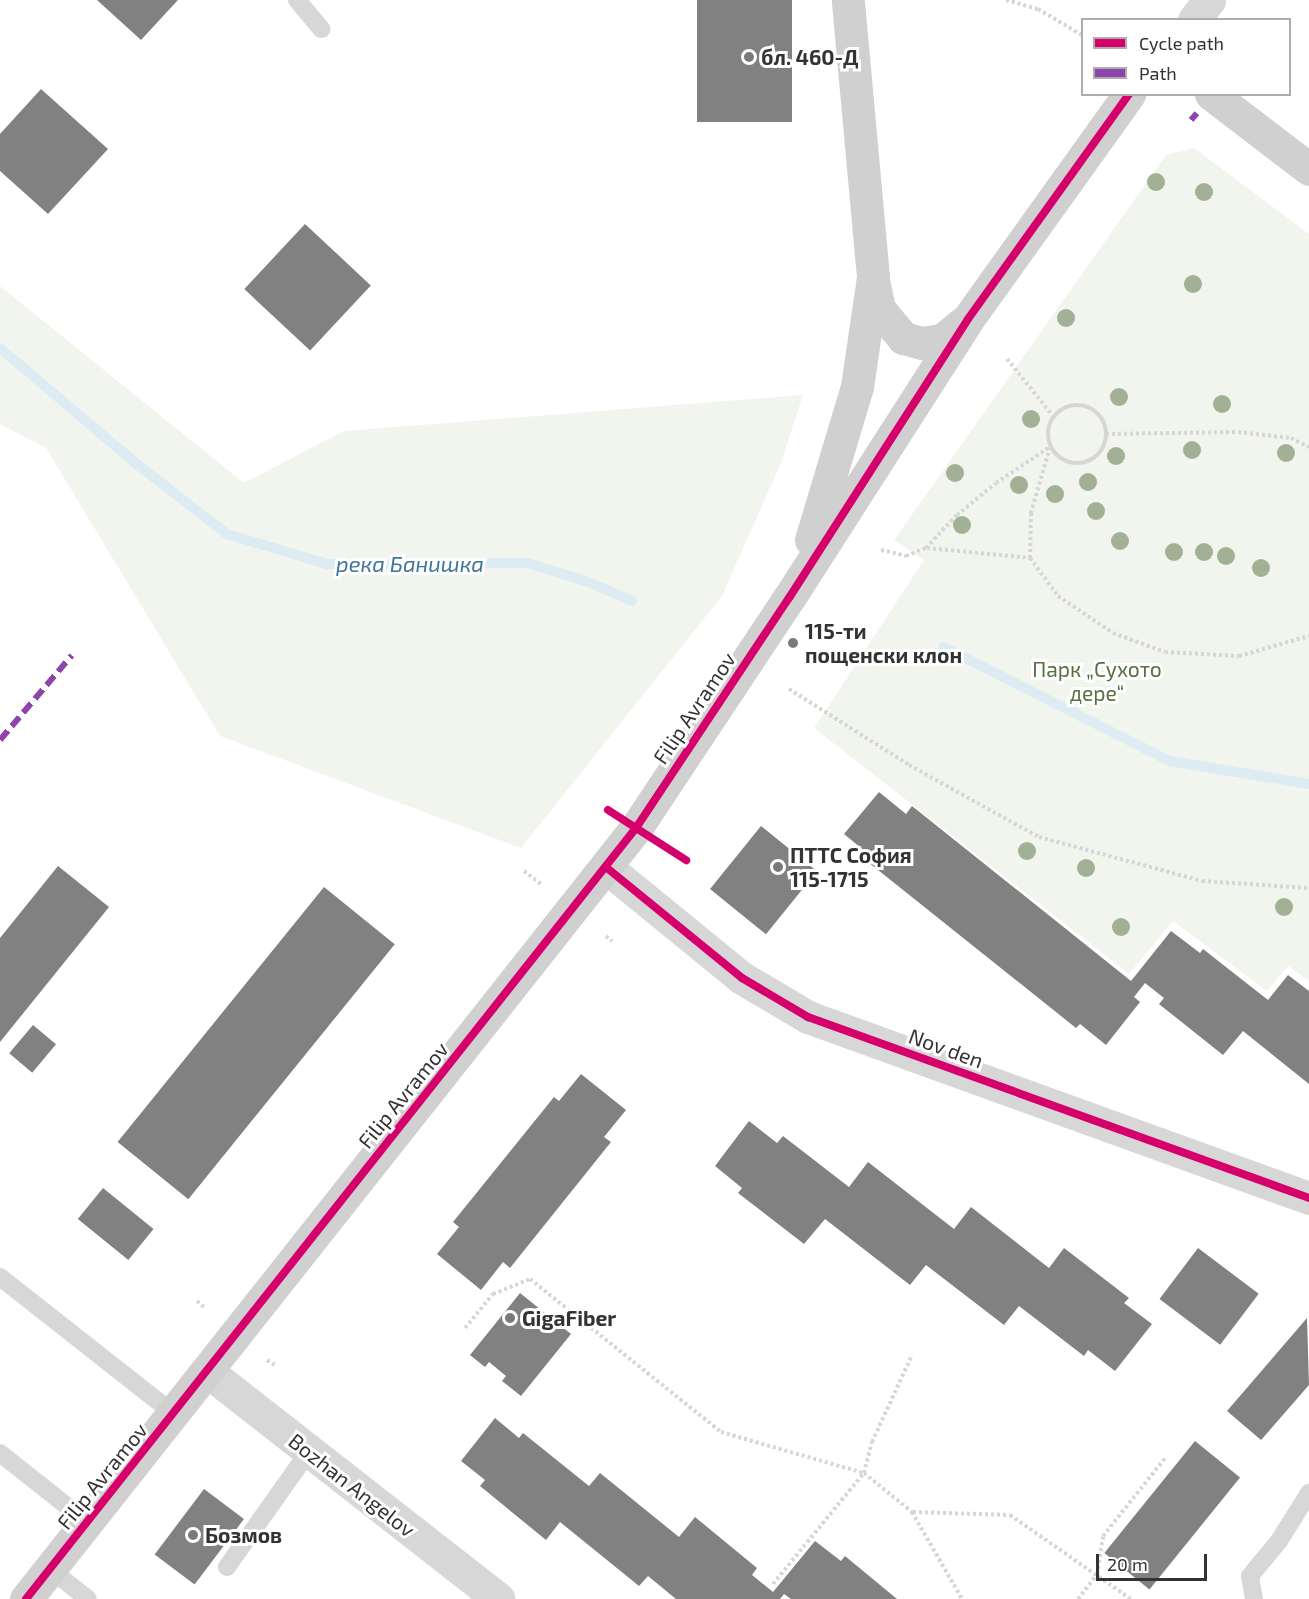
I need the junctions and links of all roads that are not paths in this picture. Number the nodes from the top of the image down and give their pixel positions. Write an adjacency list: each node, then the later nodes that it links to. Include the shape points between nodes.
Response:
1 (297, 0): 5 (lane)
2 (848, 0): 9 (street)
3 (1209, 0): 4 (street)
4 (1196, 18)
5 (321, 29)
6 (1129, 96): 10 (street)
7 (1214, 96): 8 (street)
8 (1309, 169)
9 (873, 278): 10 (street, via 879,309 903,338 922,343 942,340); 11 (street, via 857,387 828,493)
10 (968, 319): 11 (street)
11 (789, 598): 12 (street, Filip Avramov)
12 (607, 868): 13 (street, Nov den, via 742,978 808,1017); 15 (street, Filip Avramov)
13 (1309, 1198)
14 (0, 1277): 16 (lane)
15 (207, 1371): 16 (street, Filip Avramov); 17 (street, Bozhan Angelov)
16 (174, 1414): 20 (street, Filip Avramov)
17 (309, 1451): 21 (lane); 25 (street, Bozhan Angelov)
18 (0, 1454): 20 (lane)
19 (1309, 1493): 26 (lane, via 1279,1541 1250,1576)
20 (87, 1522): 22 (street, Filip Avramov)
21 (227, 1567)
22 (50, 1569): 23 (street, Filip Avramov); 24 (lane)
23 (26, 1599)
24 (88, 1599)
25 (498, 1599)
26 (1254, 1599)

